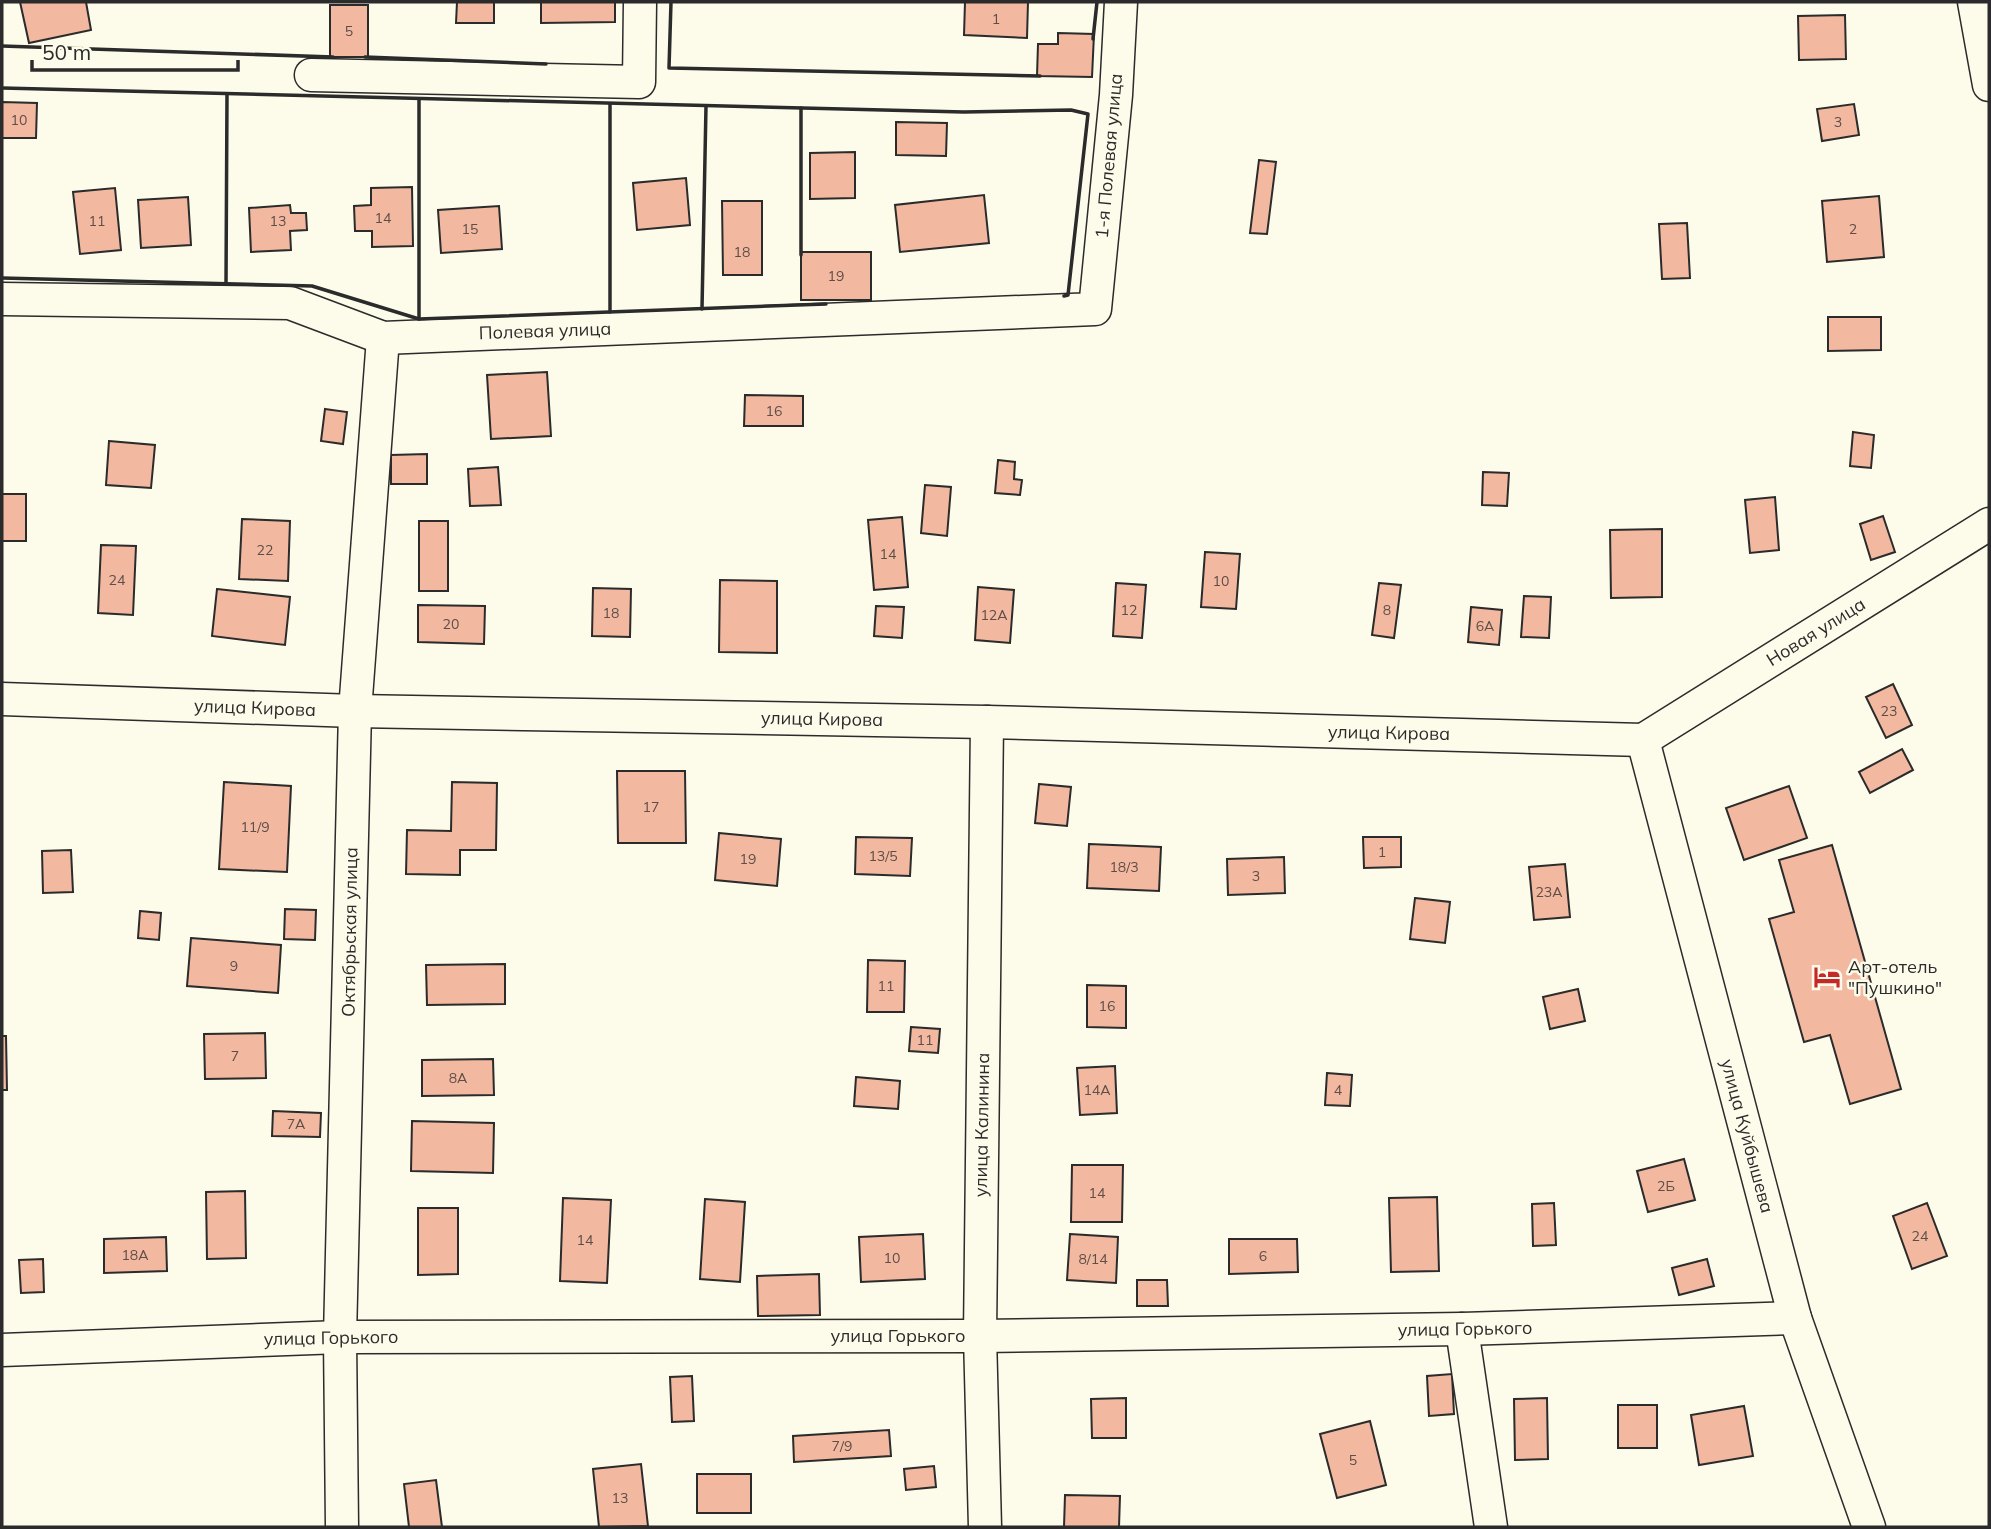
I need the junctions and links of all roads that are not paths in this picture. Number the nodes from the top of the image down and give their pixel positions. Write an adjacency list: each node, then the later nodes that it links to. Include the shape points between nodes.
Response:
1 (640, 2): 4 (street, via 639,82)
2 (1121, 2): 7 (street, 1-я Полевая улица)
3 (1975, 2): 5 (street)
4 (311, 75)
5 (1989, 85)
6 (2, 299): 8 (street, Полевая улица, via 290,303)
7 (1095, 309): 8 (street, Полевая улица)
8 (383, 338): 11 (street, Октябрьская улица)
9 (1989, 524): 13 (street, Новая улица)
10 (2, 699): 11 (street, улица Кирова)
11 (355, 711): 12 (street, улица Кирова); 16 (street, Октябрьская улица)
12 (987, 722): 13 (street, улица Кирова); 17 (street, улица Калинина)
13 (1643, 740): 14 (street, улица Куйбышева)
14 (1795, 1318): 15 (street, улица Горького); 22 (street, улица Куйбышева)
15 (1462, 1329): 17 (street, улица Горького); 21 (street)
16 (340, 1336): 17 (street, улица Горького); 18 (street, улица Горького); 19 (street, Октябрьская улица)
17 (980, 1336): 20 (street, улица Калинина)
18 (2, 1350)
19 (342, 1527)
20 (985, 1527)
21 (1491, 1527)
22 (1869, 1527)

